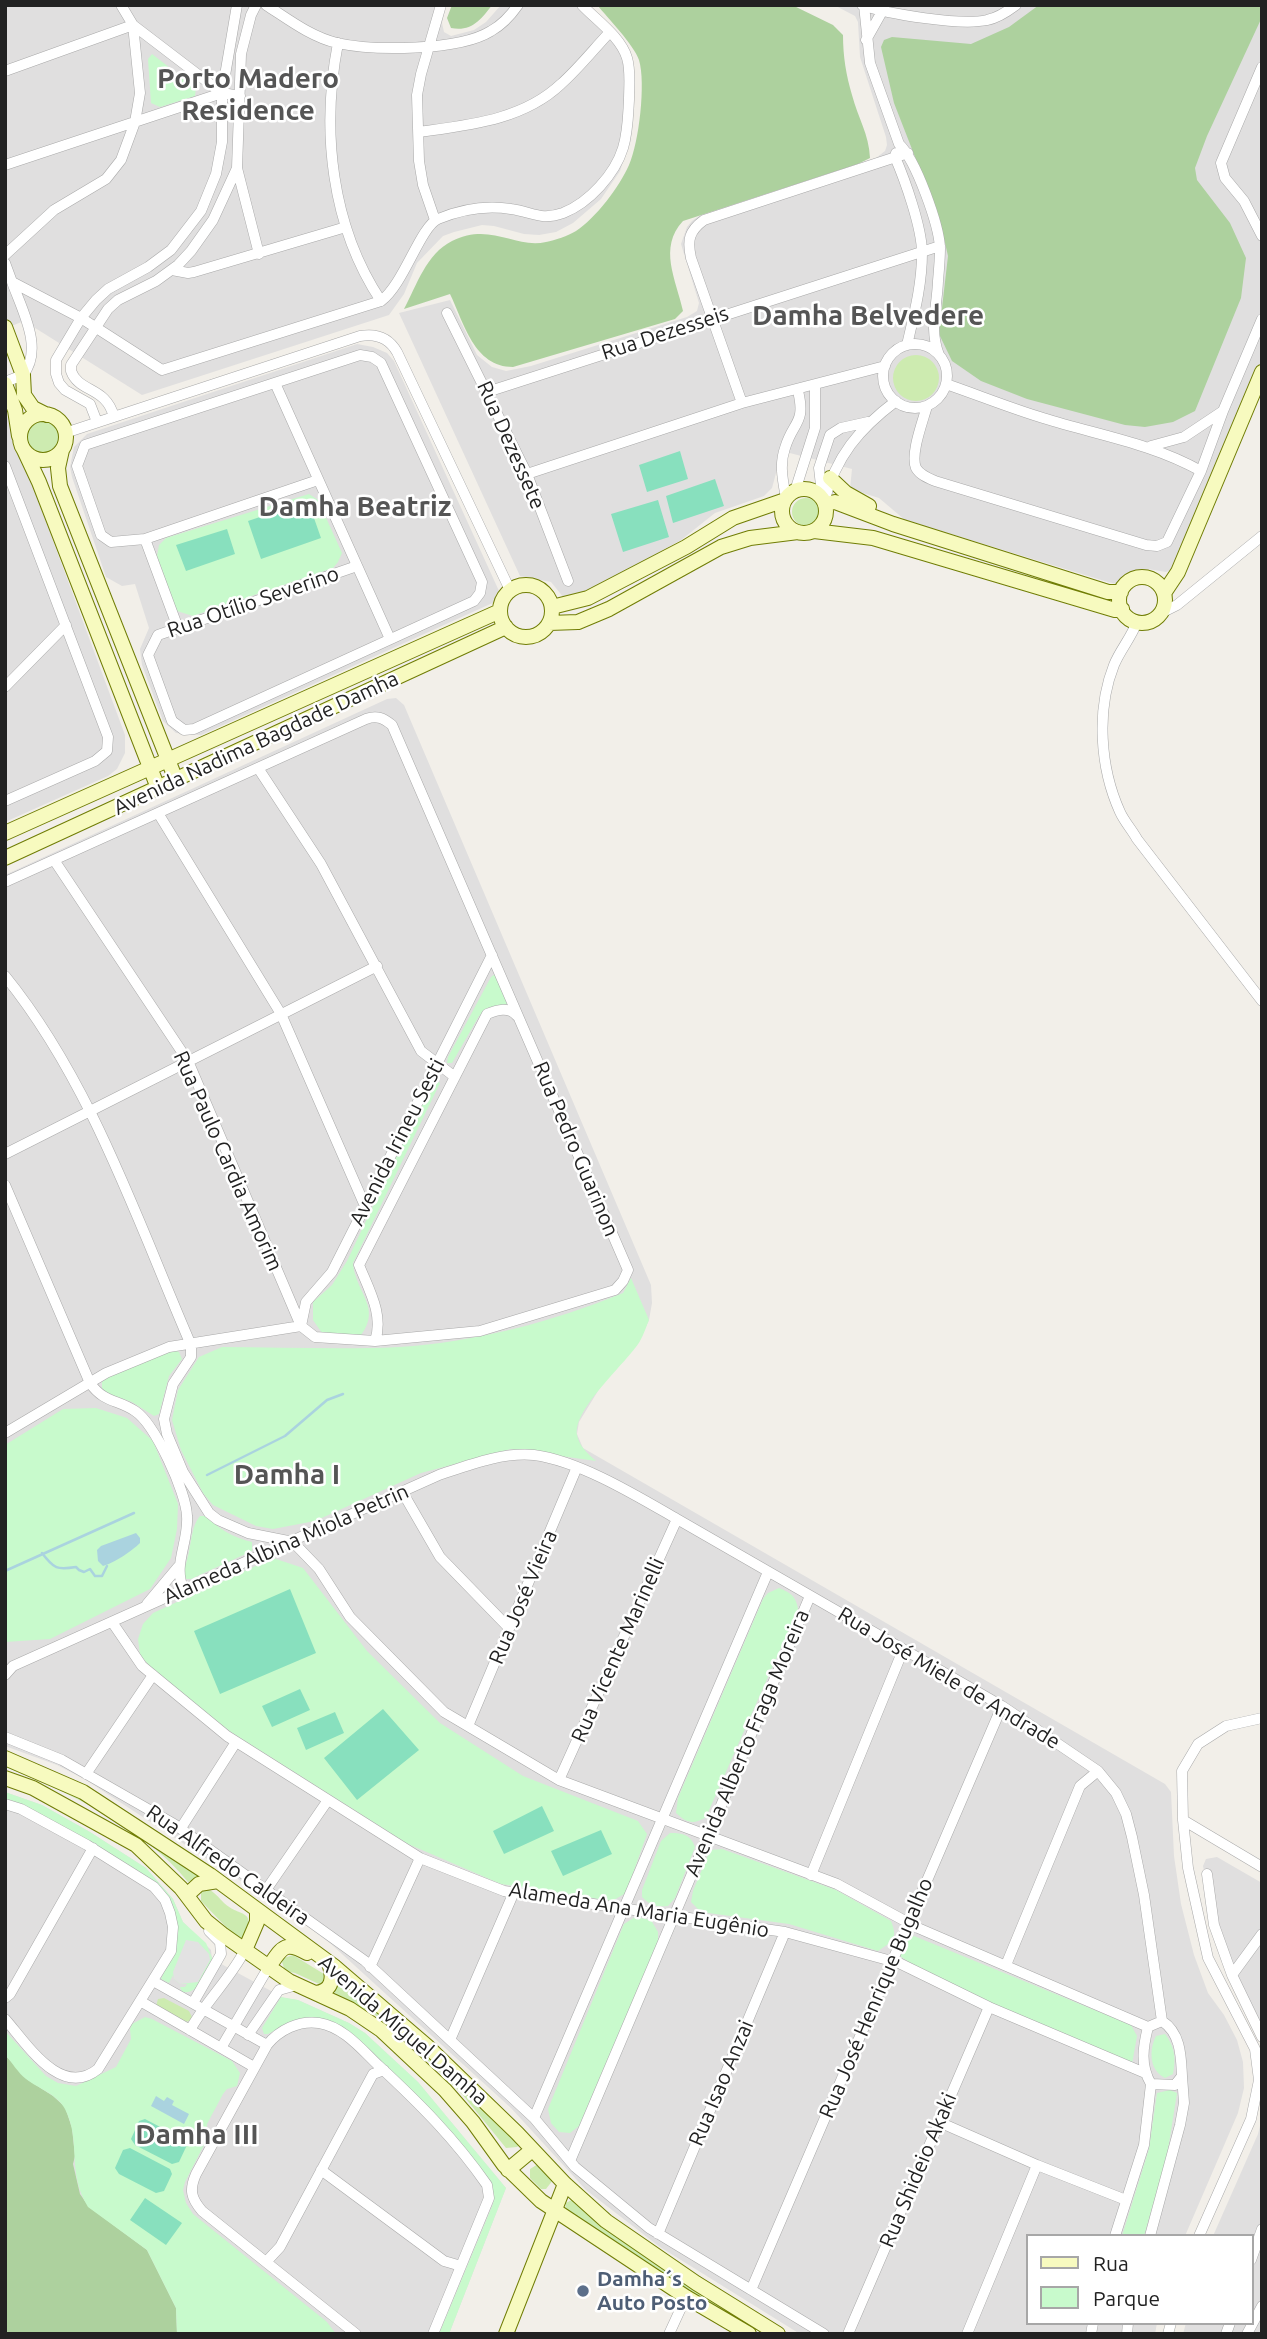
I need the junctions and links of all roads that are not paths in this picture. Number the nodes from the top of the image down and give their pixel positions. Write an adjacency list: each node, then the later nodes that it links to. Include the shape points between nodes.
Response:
1 (121, 5): 11 (street)
2 (237, 5): 18 (street)
3 (256, 5): 19 (street, via 241,54)
4 (266, 5): 14 (street, via 303,29)
5 (441, 5): 15 (street)
6 (518, 5): 15 (street, via 489,32)
7 (582, 5): 12 (street)
8 (1016, 5): 10 (street, via 995,18 977,22)
9 (863, 6): 10 (street); 13 (street)
10 (884, 8): 13 (street)
11 (133, 25): 17 (street); 18 (street); 20 (street, via 140,93)
12 (609, 33): 21 (street, via 561,85 532,105 493,121); 27 (street, via 627,58 630,85 623,149 599,186 565,212 545,217 490,207)
13 (866, 41): 22 (street)
14 (338, 43): 15 (street); 28 (street, via 330,80 329,119 334,175)
15 (429, 46): 21 (street, via 417,95)
16 (1262, 67): 29 (street, via 1222,157 1223,174)
17 (5, 71)
18 (222, 93): 19 (street); 20 (street); 40 (street, via 222,142 216,174 201,211 172,250 108,289)
19 (240, 96): 26 (street)
20 (135, 122): 25 (street); 33 (street, via 121,160 106,179 54,210)
21 (419, 132): 27 (street, via 423,185)
22 (899, 144): 23 (street); 24 (street)
23 (908, 153): 24 (street); 30 (street, via 922,181)
24 (895, 157): 31 (street, via 907,185); 39 (street, via 704,220 688,240)
25 (5, 165)
26 (237, 168): 32 (street); 35 (street, via 214,220)
27 (435, 220): 37 (street, via 400,279)
28 (346, 227): 32 (street); 37 (street, via 361,268)
29 (1262, 236)
30 (940, 246): 31 (street, Rua Dezesseis); 45 (street, via 932,328)
31 (922, 250): 39 (street, Rua Dezesseis); 44 (street)
32 (259, 254): 35 (street, via 188,273)
33 (5, 255)
34 (5, 263): 36 (street)
35 (172, 270): 43 (street, via 118,300)
36 (12, 282): 40 (street); 50 (street, via 32,344 31,362)
37 (381, 301): 43 (street, via 166,370)
38 (447, 313): 56 (street, Rua Dezessete)
39 (713, 317): 56 (street, Rua Dezesseis); 58 (street)
40 (80, 318): 43 (street); 49 (street, via 57,356)
41 (1262, 319): 60 (street)
42 (5, 327): 50 (street)
43 (96, 327): 47 (street)
44 (907, 345): 45 (street, via 921,345); 46 (street, via 893,353)
45 (939, 355): 53 (street, via 946,369)
46 (885, 366): 54 (street); 57 (street, via 886,389)
47 (71, 370): 49 (street); 62 (street, via 77,381 106,400)
48 (1262, 372): 86 (street)
49 (56, 374): 63 (street, via 65,390 92,407)
50 (23, 375): 51 (street); 61 (street, via 24,396 33,408)
51 (5, 383): 66 (street)
52 (275, 383): 74 (street); 82 (street, via 85,445 77,466 101,534 111,542); 102 (street, Avenida Nadima Bagdade Damha, via 360,355 382,363 482,582 474,601)
53 (946, 384): 59 (street); 67 (street, via 1043,418)
54 (815, 386): 55 (street); 70 (street, via 815,429)
55 (798, 391): 58 (street); 76 (street, via 801,416 785,448 781,475)
56 (487, 392): 72 (street, Rua Dezessete)
57 (896, 401): 59 (street, via 911,408); 64 (street)
58 (742, 403): 72 (street)
59 (927, 406): 71 (street, via 915,454 922,474 1146,545 1167,542)
60 (1223, 411): 67 (street, via 1184,437); 71 (street)
61 (47, 415): 65 (street, via 59,421); 66 (street, via 27,421 20,434)
62 (114, 417): 63 (street); 89 (street, via 360,336 382,337 397,352)
63 (97, 422): 65 (street)
64 (868, 422): 73 (street); 73 (street, via 830,435 822,458)
65 (65, 433): 68 (street)
66 (22, 446): 68 (street, via 43,460); 84 (street)
67 (1150, 446): 71 (street)
68 (62, 450): 83 (street, via 60,486)
69 (5, 466): 75 (street)
70 (800, 471): 73 (street); 76 (street)
71 (1201, 471)
72 (527, 474): 88 (street, Rua Dezessete)
73 (825, 476): 77 (street); 78 (street)
74 (318, 480): 82 (street); 85 (street)
75 (8, 486): 99 (street)
76 (789, 496): 77 (street, via 810,490); 80 (street, via 782,515); 93 (street, via 733,518 588,598)
77 (823, 501): 78 (street); 79 (street, via 824,520)
78 (893, 523): 90 (street, via 1108,592)
79 (814, 531): 80 (street); 94 (street, via 873,538)
80 (798, 533): 98 (street, via 750,538 721,547 609,609 578,622)
81 (1262, 536): 92 (street)
82 (145, 539): 101 (street)
83 (89, 556): 84 (street); 104 (street)
84 (71, 563): 105 (street)
85 (357, 566): 101 (street, Rua Otílio Severino); 102 (street)
86 (1178, 572): 87 (street); 91 (street)
87 (1152, 579): 90 (street, via 1134,578); 91 (street)
88 (568, 581)
89 (510, 590): 93 (street, via 536,587 544,591); 95 (street)
90 (1121, 592): 94 (street)
91 (1164, 594): 92 (street); 96 (street)
92 (1185, 597): 96 (street)
93 (552, 607): 98 (street)
94 (1122, 609): 97 (street)
95 (500, 611): 100 (street); 107 (street, Avenida Nadima Bagdade Damha)
96 (1161, 613): 97 (street, via 1150,621)
97 (1137, 622): 121 (street, via 1105,691 1102,718 1109,785 1137,839)
98 (550, 623): 100 (street, via 529,637)
99 (66, 625): 106 (street); 112 (street, via 108,737 107,751 95,761)
100 (506, 627): 110 (street, Avenida Nadima Bagdade Damha)
101 (178, 628): 103 (street, Rua Otílio Severino, via 158,635)
102 (390, 639): 103 (street, Avenida Nadima Bagdade Damha, via 184,730 172,721 148,655)
103 (153, 643)
104 (126, 649): 105 (street); 107 (street)
105 (107, 657): 108 (street)
106 (5, 687)
107 (168, 759): 108 (street, Avenida Nadima Bagdade Damha); 110 (street)
108 (150, 767): 111 (street); 114 (street, Avenida Nadima Bagdade Damha)
109 (258, 768): 113 (street); 118 (street, Rua Pedro Guarinon, via 374,716 384,718 392,725); 119 (street, via 321,864)
110 (176, 780): 111 (street, Avenida Nadima Bagdade Damha)
111 (158, 788): 115 (street, Avenida Nadima Bagdade Damha)
112 (5, 801)
113 (158, 813): 116 (street); 122 (street)
114 (5, 832)
115 (5, 858)
116 (54, 860): 117 (street); 124 (street, Rua Paulo Cardia Amorim)
117 (5, 882)
118 (492, 955): 123 (street, Rua Pedro Guarinon); 125 (street, Avenida Irineu Sesti)
119 (377, 966): 122 (street); 125 (street, via 421,1051)
120 (5, 976): 127 (street, via 34,1011)
121 (1262, 1002)
122 (281, 1014): 124 (street); 130 (street)
123 (519, 1018): 126 (street, Avenida Irineu Sesti, via 506,1010 487,1014); 132 (street, Rua Pedro Guarinon, via 628,1270 615,1290 480,1331)
124 (188, 1061): 127 (street); 131 (street, Rua Paulo Cardia Amorim)
125 (436, 1065): 126 (street); 130 (street, Avenida Irineu Sesti)
126 (455, 1077): 132 (street, Avenida Irineu Sesti, via 359,1265 377,1311)
127 (91, 1110): 128 (street); 133 (street)
128 (5, 1154)
129 (5, 1185): 134 (street)
130 (365, 1206): 131 (street, Avenida Irineu Sesti, via 332,1272 306,1302)
131 (301, 1326): 132 (street, via 314,1337); 133 (street)
132 (375, 1341)
133 (191, 1345): 134 (street, via 169,1347); 139 (street, via 191,1357 173,1384 164,1419 183,1472 218,1520 248,1534)
134 (90, 1383): 135 (street); 140 (street, via 98,1394 134,1410 159,1440 188,1518)
135 (5, 1433)
136 (577, 1467): 137 (street, Alameda Albina Miola Petrin, via 533,1455 509,1456 439,1475); 138 (street, Rua José Miele de Andrade); 146 (street, Rua José Vieira)
137 (403, 1493): 139 (street, Alameda Albina Miola Petrin); 146 (street, via 440,1557)
138 (677, 1519): 141 (street, Rua José Miele de Andrade); 159 (street, Rua Vicente Marinelli)
139 (293, 1542): 142 (street, Alameda Albina Miola Petrin); 152 (street, via 351,1617 444,1712)
140 (180, 1564): 142 (street); 144 (street)
141 (768, 1572): 143 (street, Rua José Miele de Andrade); 162 (street)
142 (184, 1590): 144 (street, Alameda Albina Miola Petrin)
143 (810, 1596): 147 (street, Rua José Miele de Andrade); 165 (street, Avenida Alberto Fraga Moreira)
144 (144, 1608): 145 (street, Alameda Albina Miola Petrin)
145 (112, 1622): 148 (street, Alameda Albina Miola Petrin, via 13,1666); 149 (street, Alameda Ana Maria Eugênio, via 142,1667)
146 (509, 1628): 152 (street, Rua José Vieira)
147 (903, 1650): 150 (street, Rua José Miele de Andrade); 169 (street)
148 (5, 1675)
149 (153, 1675): 154 (street, Alameda Ana Maria Eugênio); 157 (street)
150 (1002, 1706): 156 (street, Rua José Miele de Andrade); 178 (street, Rua José Henrique Bugalho)
151 (1262, 1718): 163 (street, via 1226,1726 1198,1744 1182,1771)
152 (468, 1726): 159 (street)
153 (5, 1737): 157 (street, Rua Alfredo Caldeira)
154 (236, 1742): 160 (street, Alameda Ana Maria Eugênio); 164 (street)
155 (5, 1758): 171 (street, Avenida Miguel Damha, via 83,1792)
156 (1098, 1771): 184 (street, via 1080,1786); 196 (street, Rua José Miele de Andrade, via 1116,1793 1132,1837)
157 (86, 1774): 164 (street, Rua Alfredo Caldeira)
158 (5, 1778): 174 (street, Avenida Miguel Damha, via 33,1788 136,1845)
159 (559, 1780): 162 (street)
160 (328, 1800): 167 (street, Alameda Ana Maria Eugênio); 172 (street)
161 (5, 1804): 166 (street)
162 (662, 1819): 165 (street); 175 (street)
163 (1183, 1820): 168 (street); 224 (street, via 1188,1868 1208,1958 1255,2049 1259,2080 1251,2119)
164 (181, 1828): 172 (street, Rua Alfredo Caldeira)
165 (708, 1836): 169 (street); 177 (street, Avenida Alberto Fraga Moreira)
166 (93, 1849): 188 (street, via 154,1887 170,1913 171,1951); 191 (street)
167 (420, 1858): 173 (street, Alameda Ana Maria Eugênio); 185 (street)
168 (1262, 1867)
169 (811, 1874): 178 (street)
170 (1207, 1874): 187 (street, via 1214,1925)
171 (218, 1881): 174 (street, via 199,1884); 176 (street, Avenida Miguel Damha)
172 (266, 1890): 185 (street, Rua Alfredo Caldeira)
173 (514, 1892): 175 (street, Alameda Ana Maria Eugênio); 202 (street)
174 (187, 1895): 181 (street, Avenida Miguel Damha, via 206,1921); 193 (street, via 192,1913 221,1947)
175 (624, 1909): 177 (street, Alameda Ana Maria Eugênio); 210 (street)
176 (257, 1910): 181 (street); 182 (street, Avenida Miguel Damha)
177 (674, 1916): 179 (street, Alameda Ana Maria Eugênio); 213 (street, Avenida Alberto Fraga Moreira)
178 (908, 1923): 183 (street, Rua José Henrique Bugalho); 184 (street)
179 (785, 1932): 183 (street, Alameda Ana Maria Eugênio); 221 (street, Rua Isao Anzai)
180 (1262, 1934): 187 (street)
181 (245, 1950): 186 (street, Avenida Miguel Damha); 193 (street, via 234,1971)
182 (329, 1962): 186 (street, via 290,1946 279,1951); 190 (street, via 331,1983 327,1990); 212 (street, Avenida Miguel Damha, via 427,2046)
183 (892, 1962): 194 (street, Alameda Ana Maria Eugênio); 228 (street, Rua José Henrique Bugalho)
184 (1006, 1965): 198 (street)
185 (370, 1967): 202 (street, Rua Alfredo Caldeira)
186 (268, 1968): 189 (street, Avenida Miguel Damha); 197 (street)
187 (1233, 1975): 201 (street)
188 (153, 1981): 192 (street); 193 (street)
189 (297, 1985): 190 (street, Avenida Miguel Damha); 200 (street, via 279,1990)
190 (316, 1993): 216 (street, Avenida Miguel Damha, via 381,2030 460,2106)
191 (5, 1998)
192 (141, 2001): 195 (street, via 98,2069 80,2078 60,2076 50,2069); 199 (street)
193 (197, 2006): 197 (street); 199 (street)
194 (989, 2007): 207 (street, Alameda Ana Maria Eugênio); 211 (street, Rua Shideio Akaki)
195 (5, 2019)
196 (1162, 2021): 198 (street); 208 (street, via 1176,2037)
197 (233, 2026): 200 (street); 204 (street)
198 (1148, 2026): 207 (street)
199 (190, 2029): 204 (street)
200 (248, 2035): 203 (street)
201 (1262, 2037)
202 (450, 2040): 210 (street, Rua Alfredo Caldeira)
203 (270, 2042): 205 (street); 206 (street, via 294,2025 319,2023 342,2031)
204 (221, 2048): 205 (street)
205 (254, 2067): 226 (street, via 190,2192 202,2211)
206 (384, 2070): 215 (street, via 373,2074); 227 (street, via 430,2113 489,2192)
207 (1144, 2073): 209 (street)
208 (1182, 2077): 209 (street, via 1175,2085); 223 (street, via 1181,2126)
209 (1151, 2084): 218 (street, via 1144,2145)
210 (534, 2118): 213 (street, Rua Alfredo Caldeira)
211 (939, 2122): 214 (street); 239 (street, Rua Shideio Akaki)
212 (532, 2150): 216 (street); 217 (street, Avenida Miguel Damha)
213 (570, 2161): 221 (street, Rua Alfredo Caldeira)
214 (1037, 2165): 218 (street); 240 (street)
215 (321, 2170): 226 (street); 227 (street, via 444,2261)
216 (508, 2170): 219 (street, Avenida Miguel Damha)
217 (565, 2184): 219 (street); 237 (street, Avenida Miguel Damha, via 632,2241)
218 (1126, 2200): 222 (street)
219 (555, 2211): 229 (street, Avenida Miguel Damha); 234 (street)
220 (1262, 2229): 225 (street)
221 (658, 2234): 228 (street, Rua Alfredo Caldeira)
222 (1116, 2234)
223 (1151, 2234)
224 (1200, 2234)
225 (1253, 2254)
226 (266, 2262): 232 (street)
227 (461, 2266): 233 (street)
228 (751, 2290): 238 (street, Rua Alfredo Caldeira)
229 (686, 2297): 235 (street); 236 (street, Avenida Miguel Damha)
230 (1262, 2306): 231 (street)
231 (1253, 2323)
232 (353, 2333)
233 (433, 2334)
234 (506, 2334)
235 (669, 2334)
236 (749, 2334)
237 (778, 2334)
238 (824, 2334)
239 (848, 2334)
240 (967, 2334)

